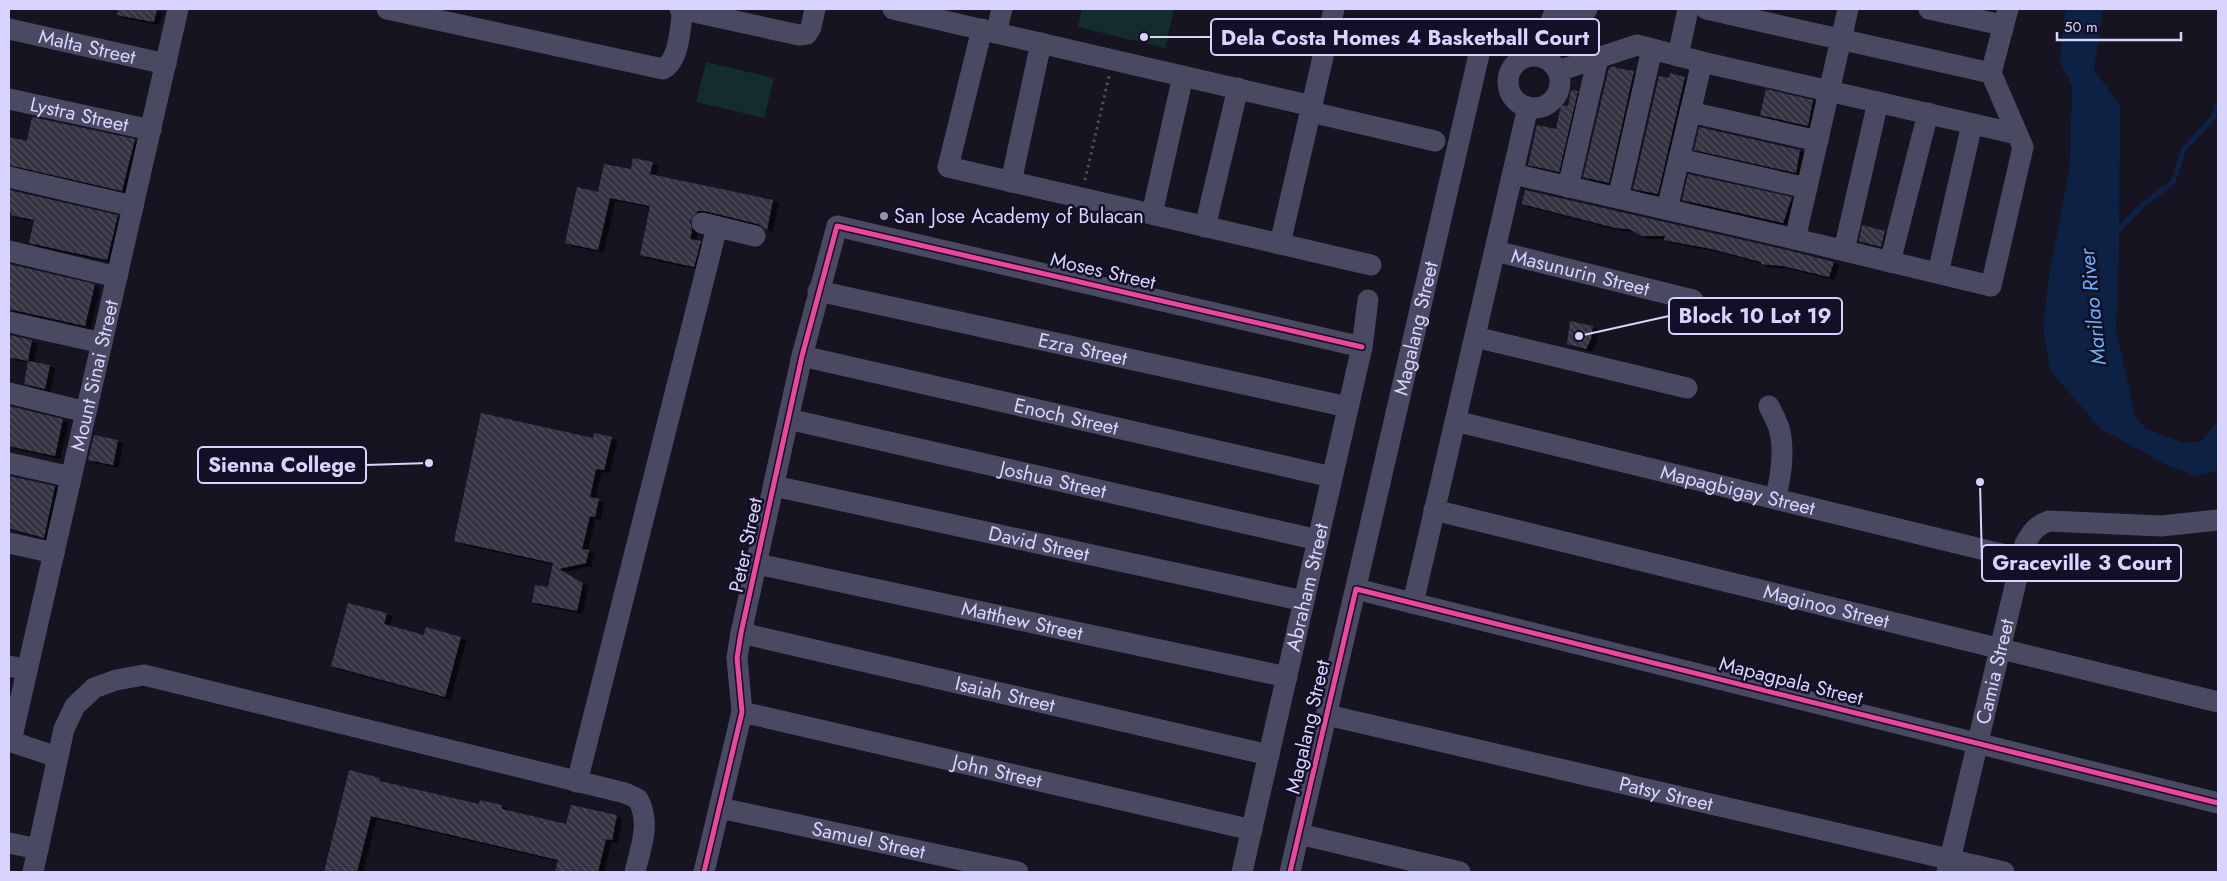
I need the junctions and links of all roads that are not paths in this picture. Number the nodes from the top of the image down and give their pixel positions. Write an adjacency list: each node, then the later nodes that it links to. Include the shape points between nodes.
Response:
1 (178, 9): 26 (street, Mount Sinai Street)
2 (387, 9): 3 (street, via 663,69 674,55)
3 (682, 9): 14 (street)
4 (815, 9): 14 (street, via 807,34 799,35)
5 (893, 9): 17 (street)
6 (1002, 9): 17 (street)
7 (1334, 9): 35 (street)
8 (1587, 9): 13 (street)
9 (1688, 9): 23 (street)
10 (1706, 9): 18 (street)
11 (1848, 9): 18 (street)
12 (1929, 9): 15 (street)
13 (1554, 15): 22 (street)
14 (749, 16)
15 (2005, 17): 28 (street)
16 (9, 29): 26 (street, Malta Street)
17 (989, 31): 19 (street); 46 (street, via 948,167)
18 (1841, 39): 28 (street); 31 (street)
19 (1041, 43): 29 (street); 46 (street)
20 (1652, 49): 23 (street); 24 (street, via 1637,45); 49 (street)
21 (1480, 50): 92 (street, Magalang Street)
22 (1537, 56): 27 (street, via 1553,63); 34 (street, via 1521,58 1508,77 1515,100)
23 (1678, 56): 25 (street)
24 (1598, 58): 27 (street); 47 (street)
25 (1702, 62): 31 (street); 36 (street)
26 (166, 64): 39 (street, Mount Sinai Street)
27 (1558, 71): 34 (street, via 1560,85 1555,98 1543,106)
28 (1990, 73): 40 (street)
29 (1182, 76): 30 (street); 52 (street)
30 (1238, 88): 35 (street); 54 (street)
31 (1829, 91): 33 (street); 42 (street)
32 (9, 100): 39 (street, Lystra Street)
33 (1878, 102): 37 (street); 58 (street)
34 (1528, 107): 44 (street)
35 (1312, 109): 41 (street); 57 (street)
36 (1690, 112): 42 (street); 43 (street)
37 (1928, 113): 38 (street); 61 (street)
38 (1972, 124): 40 (street); 63 (street)
39 (151, 130): 50 (street, Mount Sinai Street)
40 (2017, 134): 63 (street, via 2023,147 1991,286)
41 (1435, 141)
42 (1818, 141): 48 (street)
43 (1679, 159): 48 (street); 51 (street)
44 (1513, 174): 47 (street); 60 (street)
45 (9, 177): 50 (street)
46 (1011, 182): 52 (street)
47 (1568, 187): 49 (street)
48 (1807, 188): 56 (street)
49 (1618, 198): 51 (street)
50 (133, 206): 64 (street, Mount Sinai Street)
51 (1667, 209): 56 (street)
52 (1152, 214): 54 (street)
53 (837, 226): 65 (street, Peter Street); 71 (street, Moses Street)
54 (1205, 227): 57 (street)
55 (755, 236): 106 (street, via 709,225)
56 (1796, 239): 58 (street)
57 (1280, 244): 62 (street)
58 (1844, 250): 61 (street)
59 (9, 251): 64 (street)
60 (1495, 251): 67 (street, Masunurin Street); 69 (street)
61 (1890, 262): 63 (street)
62 (1371, 266)
63 (1938, 273)
64 (117, 277): 70 (street, Mount Sinai Street)
65 (818, 291): 72 (street, Peter Street); 76 (street, Ezra Street)
66 (1368, 300): 71 (street, Abraham Street)
67 (1693, 300)
68 (9, 322): 70 (street)
69 (1475, 337): 73 (street); 79 (street)
70 (102, 343): 77 (street, Mount Sinai Street)
71 (1362, 347): 76 (street, Abraham Street)
72 (802, 356): 78 (street, Peter Street); 81 (street, Enoch Street)
73 (1687, 388)
74 (9, 393): 77 (street)
75 (1769, 406): 84 (street, via 1779,428 1781,461)
76 (1348, 407): 81 (street, Abraham Street)
77 (86, 412): 82 (street, Mount Sinai Street)
78 (788, 419): 83 (street, Peter Street); 87 (street, Joshua Street)
79 (1455, 421): 84 (street, Mapagbigay Street); 85 (street)
80 (9, 463): 82 (street)
81 (1332, 476): 87 (street, Abraham Street)
82 (71, 477): 89 (street, Mount Sinai Street)
83 (774, 486): 91 (street, Peter Street); 93 (street, David Street)
84 (1774, 499): 90 (street, Mapagbigay Street)
85 (1434, 510): 94 (street); 96 (street, Maginoo Street)
86 (2218, 520): 90 (street, Camia Street, via 2161,526 2049,521 2031,533)
87 (1318, 540): 93 (street, Abraham Street)
88 (9, 543): 89 (street)
89 (54, 553): 97 (street, Mount Sinai Street)
90 (2022, 559): 96 (street, Camia Street)
91 (757, 564): 95 (street, Peter Street); 98 (street, Matthew Street)
92 (1356, 589): 94 (street, Mapagpala Street); 101 (street, Magalang Street)
93 (1304, 601): 98 (street, Abraham Street)
94 (1413, 603): 103 (street, Mapagpala Street)
95 (741, 633): 100 (street, Peter Street, via 737,658); 104 (street, Isaiah Street)
96 (2000, 649): 99 (street, Maginoo Street); 103 (street, Camia Street)
97 (18, 668): 102 (street, Mount Sinai Street)
98 (1286, 678): 104 (street, Abraham Street)
99 (2218, 702)
100 (742, 712): 108 (street, Peter Street); 109 (street, John Street)
101 (1326, 715): 110 (street, Magalang Street); 112 (street, Patsy Street)
102 (10, 741): 105 (street)
103 (1978, 743): 107 (street, Mapagpala Street); 112 (street, Camia Street)
104 (1269, 755): 109 (street, Abraham Street)
105 (57, 757): 106 (street, via 64,728 75,706 94,688 144,675); 111 (street)
106 (577, 782): 115 (street, via 638,799 645,812 645,828)
107 (2218, 803)
108 (720, 808): 113 (street, Samuel Street); 116 (street, Peter Street)
109 (1252, 830): 118 (street, Abraham Street)
110 (1299, 834): 119 (street, Magalang Street); 120 (street)
111 (23, 846): 114 (street)
112 (1948, 866): 121 (street, Patsy Street)
113 (987, 869): 117 (street, Samuel Street)
114 (33, 872)
115 (635, 872)
116 (704, 872)
117 (1018, 872)
118 (1242, 872)
119 (1290, 872)
120 (1460, 872)
121 (2004, 872)

